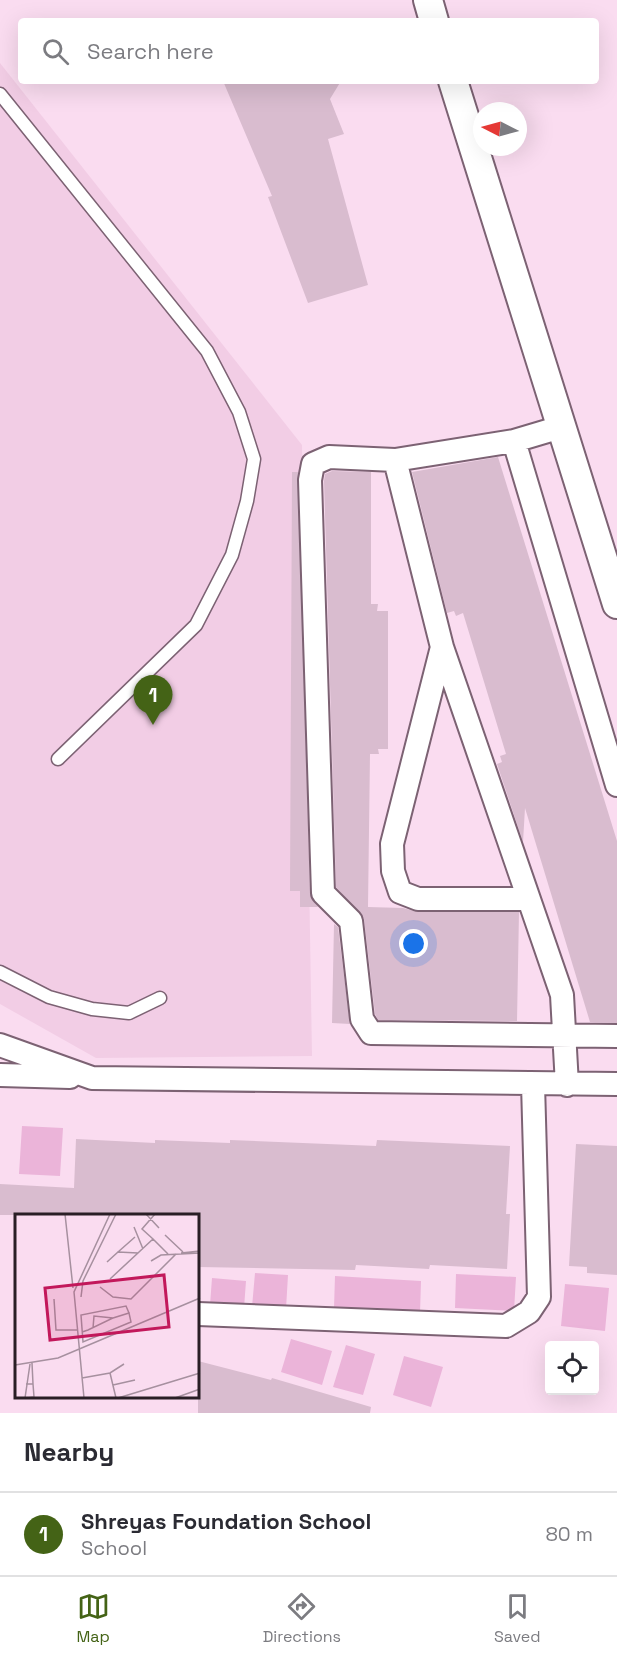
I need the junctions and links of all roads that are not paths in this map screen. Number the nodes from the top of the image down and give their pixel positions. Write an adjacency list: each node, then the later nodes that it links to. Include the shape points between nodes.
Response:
1 (428, 0): 2 (street)
2 (433, 18)
3 (454, 84): 5 (street)
4 (0, 94): 10 (lane, via 207,351 239,412 254,459 232,555 196,625)
5 (561, 427): 6 (street); 8 (street)
6 (514, 441): 7 (street); 11 (street)
7 (395, 460): 9 (street); 16 (street, via 329,457 313,464 310,480 323,893 351,921 363,1019 371,1033)
8 (617, 604)
9 (442, 647): 12 (street); 12 (street, via 392,844 393,872 400,891 418,899)
10 (58, 759)
11 (617, 785)
12 (527, 898): 16 (street, via 562,995)
13 (0, 972): 14 (lane, via 49,997 92,1009 129,1013)
14 (160, 998)
15 (617, 1036): 16 (street)
16 (565, 1037): 22 (street)
17 (0, 1045): 19 (street)
18 (0, 1075): 19 (street)
19 (92, 1078): 20 (street)
20 (533, 1084): 22 (street); 23 (street, via 539,1297 529,1312 506,1326)
21 (617, 1084): 22 (street)
22 (567, 1085)
23 (200, 1314)

